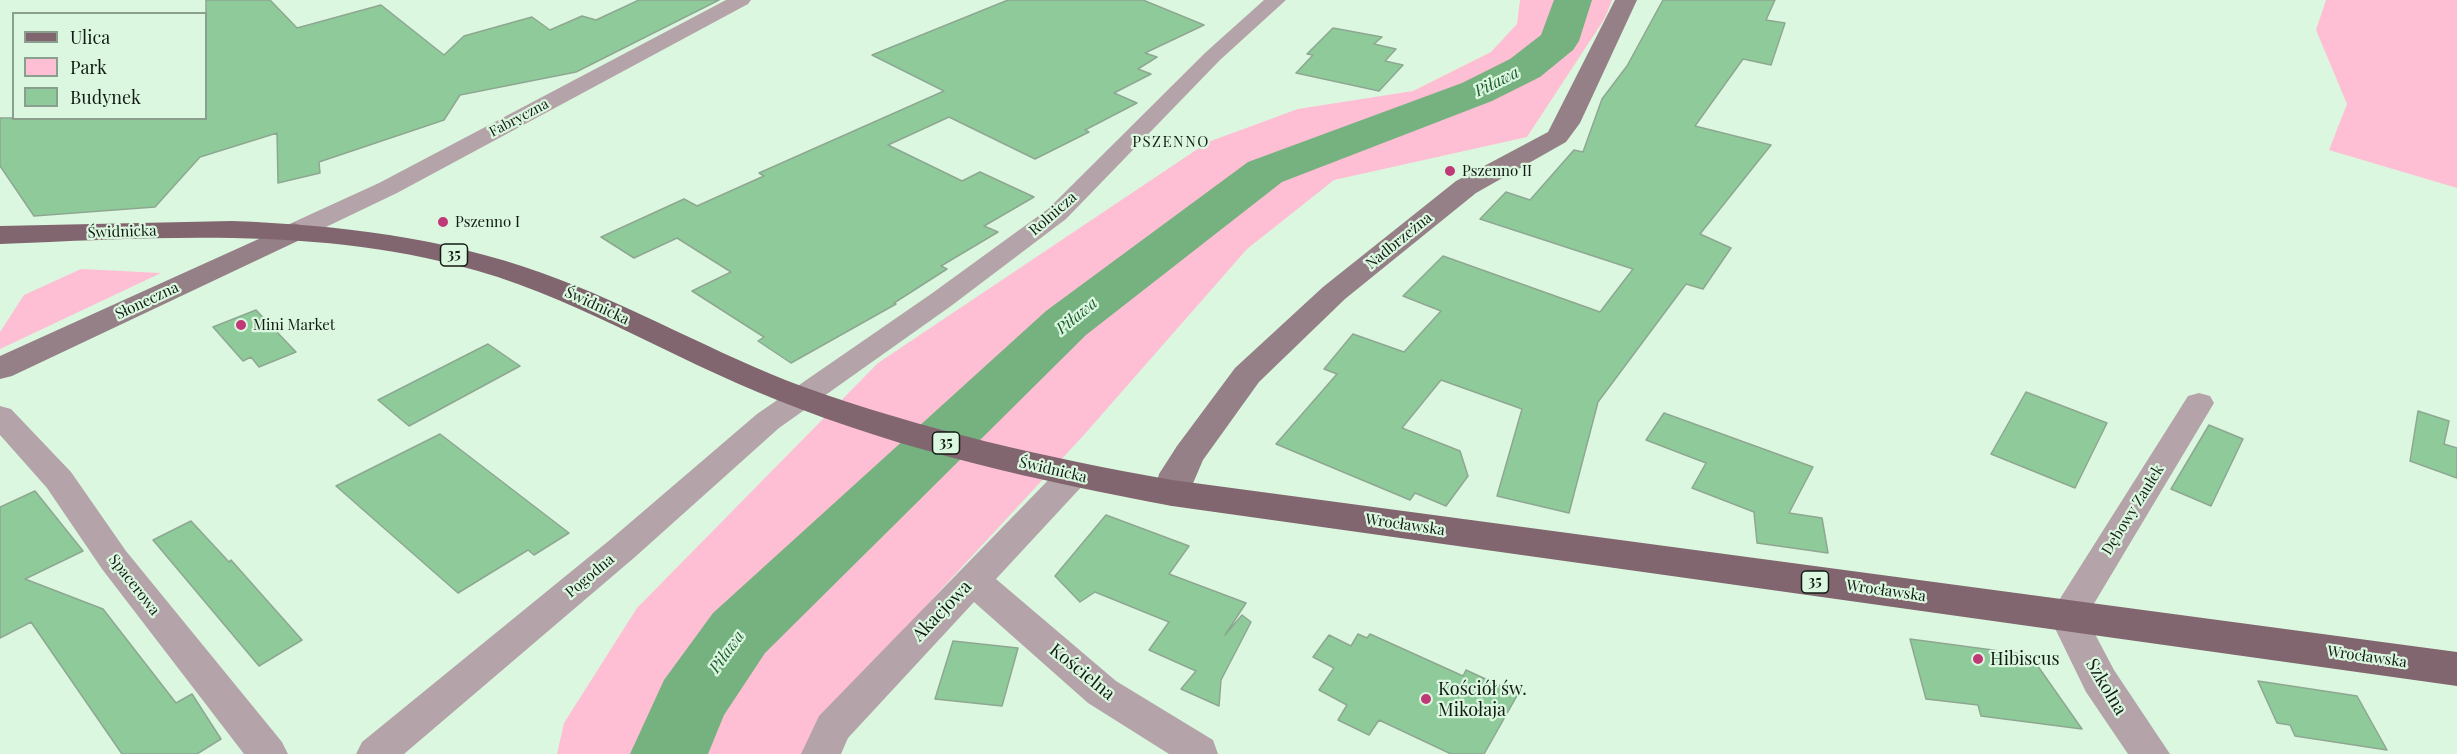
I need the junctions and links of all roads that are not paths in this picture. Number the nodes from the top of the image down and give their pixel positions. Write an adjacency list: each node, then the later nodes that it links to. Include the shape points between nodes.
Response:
1 (741, 0): 4 (street, Fabryczna, via 388,188)
2 (1276, 0): 7 (street, Rolnicza, via 1213,56 1057,214)
3 (1626, 0): 11 (street, Nadbrzeżna, via 1557,137 1466,187 1334,293 1247,375 1189,454 1177,474)
4 (294, 232): 5 (main road, Świdnicka / 35, via 222,229); 6 (street, Słoneczna); 7 (main road, Świdnicka / 35, via 414,246 510,272 557,288 738,372)
5 (0, 236)
6 (0, 369)
7 (803, 397): 10 (main road, Świdnicka / 35, via 926,438); 17 (street, Pogodna, via 768,421)
8 (2199, 403): 13 (street, Dębowy Zaułek)
9 (0, 416): 16 (street, Spacerowa, via 59,480 114,560)
10 (1063, 473): 11 (main road, Świdnicka / 35); 12 (street, Akacjowa)
11 (1172, 493): 13 (main road, Wrocławska / 35)
12 (973, 580): 15 (street, Kościelna, via 1102,692); 18 (street, Akacjowa, via 833,728)
13 (2067, 616): 14 (main road, Wrocławska / 35); 19 (street, Szkolna, via 2100,681)
14 (2457, 669)
15 (1199, 753)
16 (268, 754)
17 (376, 754)
18 (821, 754)
19 (2150, 754)

